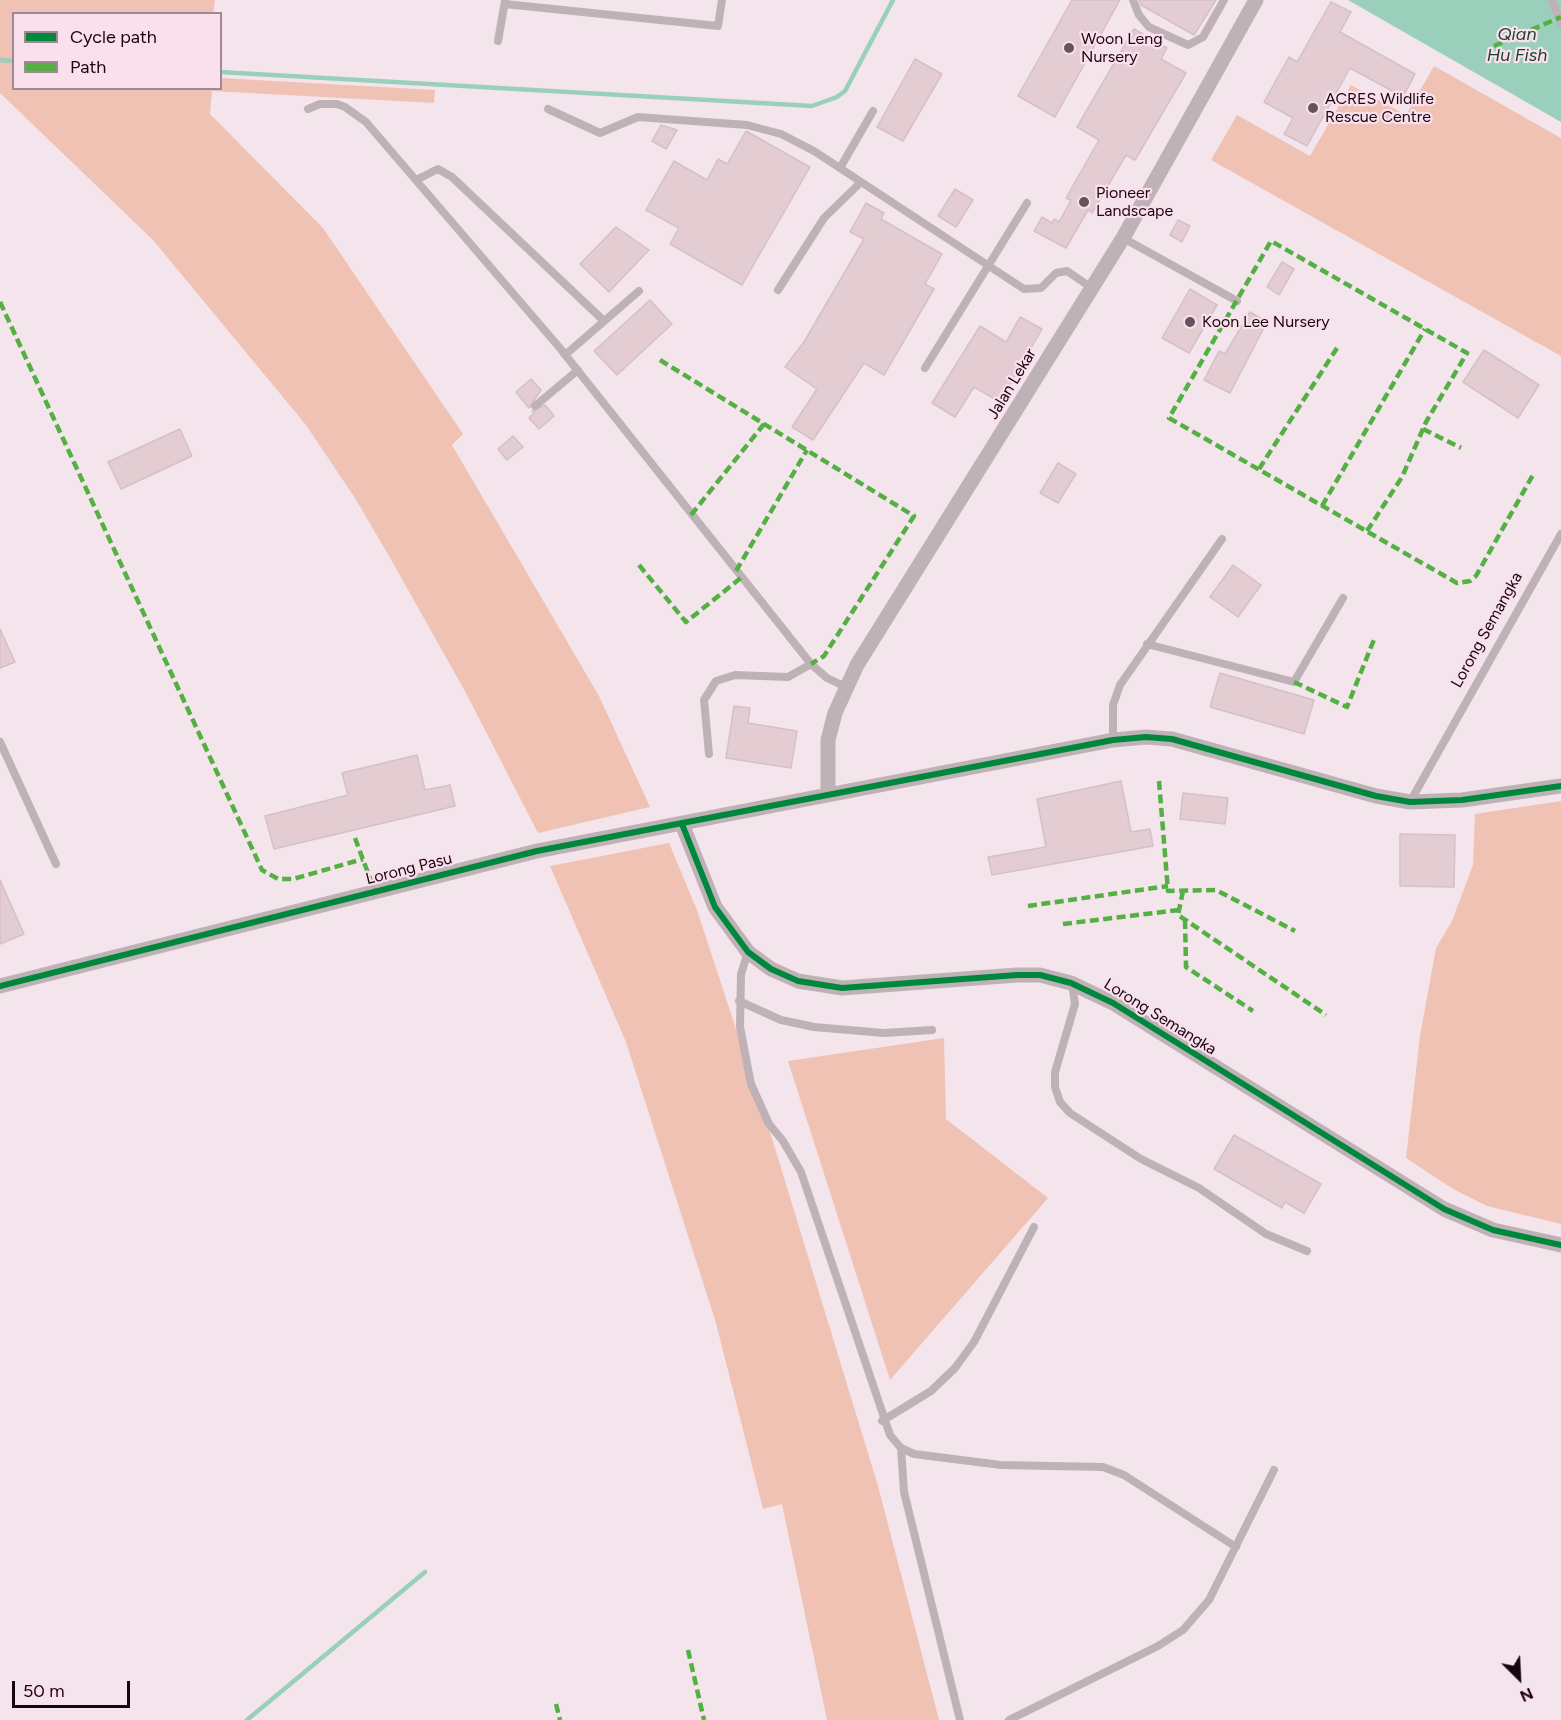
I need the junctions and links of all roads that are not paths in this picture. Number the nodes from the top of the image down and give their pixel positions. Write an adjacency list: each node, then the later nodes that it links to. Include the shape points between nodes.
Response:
1 (722, 0): 6 (lane, via 718,26)
2 (1133, 0): 3 (lane, via 1149,27 1188,45 1203,37)
3 (1224, 0)
4 (1256, 0): 16 (street, Jalan Lekar)
5 (1552, 0): 7 (lane)
6 (505, 2): 8 (lane)
7 (1561, 23)
8 (498, 41)
9 (308, 109): 13 (lane, via 329,103 345,107 366,122)
10 (548, 109): 12 (lane, via 600,133 638,117 747,125 781,134)
11 (873, 111): 12 (lane)
12 (840, 168): 14 (lane)
13 (416, 180): 22 (lane, via 438,169 452,177); 23 (lane)
14 (861, 182): 17 (lane); 19 (lane, via 825,218)
15 (1027, 203): 17 (lane)
16 (1123, 237): 18 (street, Jalan Lekar); 21 (lane)
17 (988, 266): 18 (lane, via 1029,290 1041,288 1056,273 1067,271); 24 (lane)
18 (1092, 288): 32 (street, Jalan Lekar)
19 (778, 290)
20 (639, 291): 22 (lane)
21 (1237, 301)
22 (604, 321): 23 (lane)
23 (565, 355): 25 (lane)
24 (925, 368)
25 (578, 370): 26 (lane); 31 (lane)
26 (535, 406)
27 (1561, 534): 38 (lane, Lorong Semangka)
28 (1222, 539): 30 (lane)
29 (1343, 598): 30 (lane, via 1294,682)
30 (1148, 644): 33 (lane, via 1115,695)
31 (811, 664): 32 (lane); 35 (lane, via 788,677 735,675 716,681 704,700)
32 (846, 687): 37 (street, Jalan Lekar, via 828,740)
33 (1113, 740): 37 (street); 38 (street, via 1146,737 1200,745)
34 (0, 742): 40 (lane)
35 (709, 754)
36 (1561, 786): 38 (street, via 1462,800)
37 (828, 795): 39 (street, Lorong Pasu)
38 (1410, 802)
39 (682, 824): 41 (street, Lorong Semangka, via 716,907); 43 (street, Lorong Pasu, via 537,851)
40 (56, 864)
41 (748, 952): 42 (street, Lorong Semangka, via 771,969 798,981 842,988 1017,975 1040,975); 44 (lane)
42 (1071, 983): 47 (street, Lorong Semangka, via 1113,1003 1437,1205 1493,1230); 48 (lane, via 1075,1004 1055,1072 1060,1102 1070,1113 1141,1159 1199,1188 1266,1234)
43 (0, 986)
44 (739, 1001): 45 (lane, via 782,1020 814,1027 884,1033); 49 (lane, via 744,1059 751,1084 769,1124 801,1172)
45 (932, 1030)
46 (1034, 1227): 49 (lane, via 974,1342 955,1368 931,1391)
47 (1561, 1245)
48 (1307, 1251)
49 (882, 1421): 50 (lane)
50 (901, 1448): 52 (lane, via 914,1454 1001,1465 1103,1467 1124,1475); 53 (lane, via 904,1492)
51 (1274, 1470): 52 (lane)
52 (1236, 1547): 54 (lane, via 1209,1600 1184,1630)
53 (960, 1720)
54 (1010, 1720)

